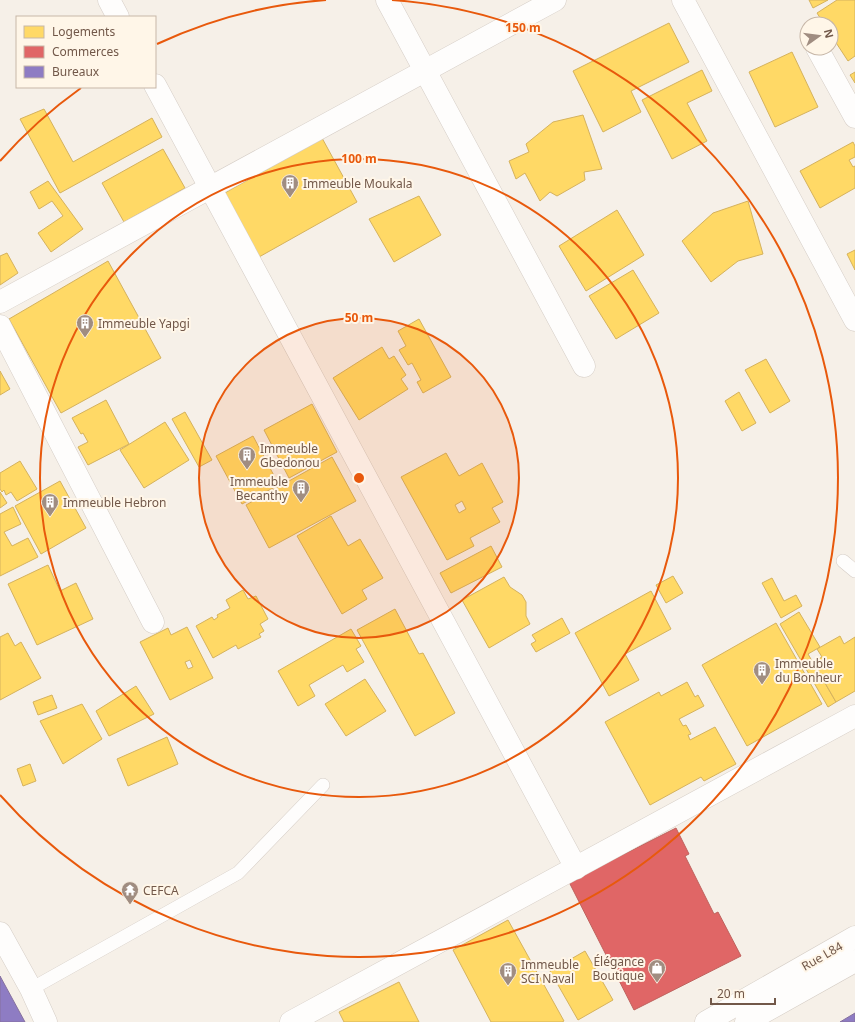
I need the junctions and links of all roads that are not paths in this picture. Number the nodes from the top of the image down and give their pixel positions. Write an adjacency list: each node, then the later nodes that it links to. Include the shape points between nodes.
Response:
1 (109, 0): 5 (street)
2 (387, 0): 7 (street)
3 (555, 0): 7 (street)
4 (683, 0): 12 (street)
5 (117, 16)
6 (821, 56): 9 (street)
7 (425, 71): 10 (street); 14 (street)
8 (156, 87): 10 (street)
9 (855, 117)
10 (210, 187): 11 (street); 20 (street)
11 (0, 302)
12 (855, 320)
13 (0, 326): 17 (street)
14 (584, 366)
15 (843, 561): 16 (lane)
16 (855, 571)
17 (153, 622)
18 (855, 716): 20 (street)
19 (323, 785): 24 (lane, via 238,873)
20 (576, 868): 26 (street)
21 (0, 933): 24 (street)
22 (855, 937): 27 (street, Rue L84)
23 (855, 961): 28 (street, Rue L84)
24 (31, 989): 25 (street)
25 (46, 1022)
26 (291, 1022)
27 (706, 1022)
28 (746, 1022)

